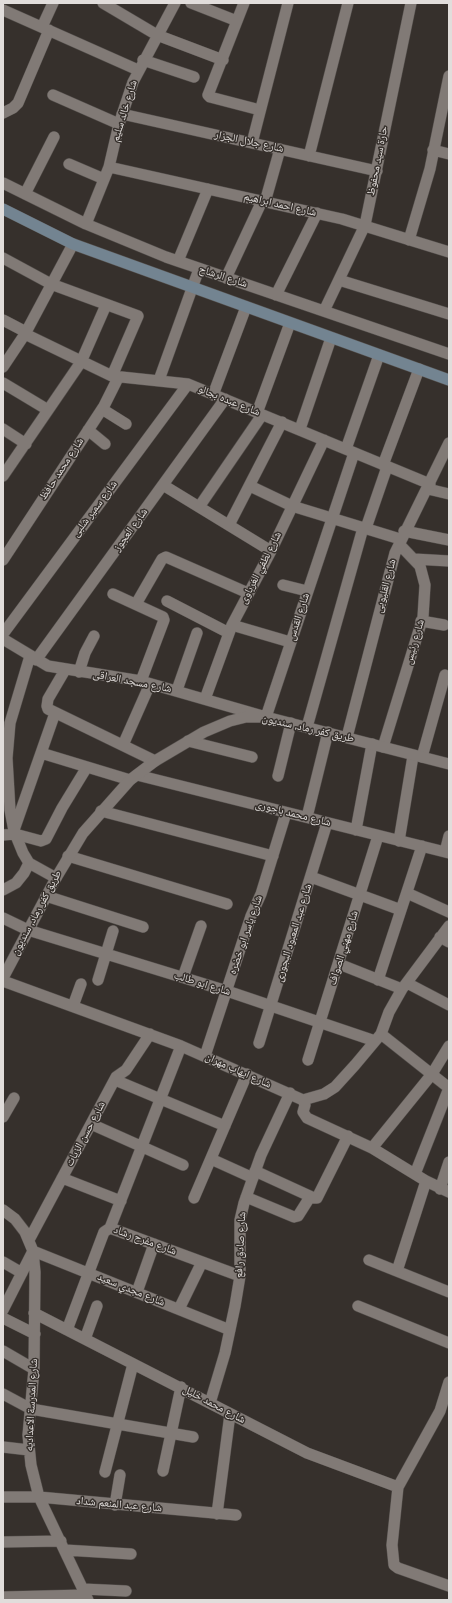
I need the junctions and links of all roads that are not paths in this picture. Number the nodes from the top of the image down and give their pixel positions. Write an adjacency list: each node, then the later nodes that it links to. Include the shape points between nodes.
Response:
1 (53, 3): 11 (street)
2 (103, 3): 12 (street)
3 (175, 3): 12 (street, شارع خالد سليم)
4 (191, 3): 10 (street)
5 (244, 3): 10 (street)
6 (288, 3): 19 (street)
7 (348, 3): 27 (street)
8 (411, 3): 30 (street, حارة سيد محفوظ)
9 (3, 10): 11 (street)
10 (237, 21): 13 (street)
11 (45, 29): 14 (street); 20 (street, via 18,103)
12 (157, 35): 13 (street); 14 (street, شارع خالد سليم)
13 (223, 60): 19 (street, via 210,97)
14 (141, 65): 16 (street); 21 (street, شارع خالد سليم)
15 (449, 76): 18 (street)
16 (194, 77)
17 (53, 95): 21 (street, شارع جلال الجزار)
18 (446, 109): 25 (street)
19 (260, 110): 23 (street)
20 (3, 113)
21 (120, 119): 23 (street, شارع جلال الجزار); 29 (street, شارع خالد سليم)
22 (54, 137): 34 (street)
23 (252, 143): 24 (street, شارع جلال الجزار)
24 (280, 149): 27 (street, شارع جلال الجزار); 35 (street)
25 (433, 150): 26 (street); 40 (street)
26 (449, 154)
27 (309, 156): 30 (street, شارع جلال الجزار)
28 (69, 164): 31 (street)
29 (109, 167): 31 (street, شارع خالد سليم); 33 (street, شارع احمد ابراهيم)
30 (377, 170): 39 (street, حارة سيد محفوظ)
31 (104, 179): 38 (street, شارع خالد سليم)
32 (3, 183): 34 (street, شارع الرشاح)
33 (208, 189): 35 (street, شارع احمد ابراهيم); 44 (street)
34 (25, 194): 38 (street, شارع الرشاح)
35 (264, 201): 37 (street, شارع احمد ابراهيم); 46 (street)
36 (3, 209): 41 (main road, شارع الرشاح)
37 (317, 213): 39 (street, شارع احمد ابراهيم); 50 (street)
38 (86, 224): 44 (street, شارع الرشاح)
39 (365, 225): 40 (street, شارع احمد ابراهيم); 47 (street, حارة سيد محفوظ)
40 (409, 240): 42 (street, شارع احمد ابراهيم)
41 (73, 244): 48 (street); 49 (main road, شارع الرشاح)
42 (449, 252)
43 (3, 258): 48 (street)
44 (178, 261): 45 (street, شارع الرشاح)
45 (199, 269): 46 (street, شارع الرشاح); 49 (street)
46 (226, 278): 50 (street, شارع الرشاح)
47 (339, 280): 53 (street, حارة سيد محفوظ); 54 (street)
48 (52, 284): 51 (street); 57 (street)
49 (192, 288): 52 (main road, شارع الرشاح); 65 (street)
50 (276, 295): 53 (street, شارع الرشاح)
51 (106, 305): 61 (street); 64 (street, شارع محمد حافظ, via 138,316)
52 (246, 307): 56 (main road, شارع الرشاح); 69 (street)
53 (324, 312): 59 (street, شارع الرشاح)
54 (449, 314)
55 (3, 320): 57 (street, شارع عبده بجالو)
56 (290, 323): 58 (main road, شارع الرشاح); 73 (street)
57 (25, 333): 61 (street, شارع عبده بجالو); 62 (street)
58 (331, 338): 60 (main road, شارع الرشاح); 78 (street)
59 (449, 354)
60 (379, 355): 63 (main road, شارع الرشاح); 83 (street, شارع القدس)
61 (81, 362): 64 (street, شارع عبده بجالو); 72 (street)
62 (4, 364)
63 (419, 369): 66 (main road, شارع الرشاح); 84 (street)
64 (115, 377): 65 (street, شارع عبده بجالو); 71 (street, شارع محمد حافظ)
65 (159, 380): 68 (street, شارع عبده بجالو)
66 (449, 380)
67 (3, 383): 72 (street)
68 (188, 384): 69 (street, شارع عبده بجالو); 111 (street, شارع سمير شلبى)
69 (213, 395): 70 (street, شارع عبده بجالو)
70 (225, 399): 73 (street, شارع عبده بجالو); 86 (street, شارع العجوز)
71 (102, 409): 75 (street); 77 (street, شارع محمد حافظ)
72 (48, 410): 80 (street)
73 (260, 414): 74 (street, شارع عبده بجالو); 91 (street)
74 (282, 422): 78 (street, شارع عبده بجالو); 87 (street)
75 (126, 424)
76 (3, 429): 80 (street)
77 (88, 430): 81 (street); 99 (street, شارع محمد حافظ)
78 (300, 430): 79 (street, شارع عبده بجالو)
79 (324, 440): 83 (street, شارع عبده بجالو); 90 (street, شارع لطفي الغرباوى)
80 (26, 444): 85 (street)
81 (105, 444)
82 (448, 449): 88 (street, شارع القليوبى)
83 (350, 451): 84 (street, شارع عبده بجالو); 92 (street, شارع القدس)
84 (385, 466): 88 (street, شارع عبده بجالو); 94 (street)
85 (3, 476)
86 (163, 485): 91 (street); 115 (street, شارع العجوز)
87 (250, 486): 90 (street); 93 (street)
88 (429, 486): 89 (street, شارع عبده بجالو); 95 (street, شارع القليوبى)
89 (449, 494)
90 (292, 506): 92 (street); 97 (street, شارع لطفي الغرباوى)
91 (199, 507): 93 (street)
92 (331, 518): 94 (street); 102 (street, شارع القدس)
93 (229, 525): 97 (street)
94 (365, 528): 95 (street); 125 (street)
95 (401, 538): 96 (street); 98 (street, شارع رئيس); 127 (street, شارع القليوبى, via 385,589)
96 (449, 540)
97 (270, 551): 103 (street, شارع لطفي الغرباوى)
98 (414, 559): 100 (street); 107 (street, شارع رئيس, via 420,566 425,585)
99 (3, 560)
100 (449, 561)
101 (282, 584): 102 (street)
102 (307, 591): 114 (street, شارع القدس)
103 (248, 593): 106 (street, via 168,557 162,559); 109 (street, شارع لطفي الغرباوى)
104 (113, 594): 106 (street)
105 (167, 601): 109 (street)
106 (136, 604): 119 (street, via 163,617 164,620)
107 (421, 622): 108 (street); 130 (street, شارع رئيس)
108 (444, 625)
109 (231, 629): 114 (street); 121 (street, شارع لطفي الغرباوى)
110 (197, 633): 120 (street)
111 (3, 634)
112 (94, 636): 117 (street)
113 (3, 638): 115 (street, شارع مسجد العراقى)
114 (290, 642): 123 (street, شارع القدس)
115 (33, 658): 116 (street, شارع مسجد العراقى, via 48,666); 136 (street, شارع العجوز, via 12,717)
116 (65, 670): 117 (street, شارع مسجد العراقى); 122 (street, via 47,703 47,708)
117 (79, 672): 119 (street, شارع مسجد العراقى)
118 (445, 675): 133 (street)
119 (146, 683): 120 (street, شارع مسجد العراقى); 129 (street)
120 (177, 690): 121 (street, شارع مسجد العراقى)
121 (205, 699): 123 (street, شارع مسجد العراقى)
122 (55, 713): 129 (street); 131 (street)
123 (266, 717): 124 (street, طريق كفر رماد, سنديون); 128 (street, طريق كفر رماد, سنديون, via 246,717 230,721)
124 (291, 723): 125 (street, طريق كفر رماد, سنديون); 138 (street)
125 (307, 728): 126 (street, طريق كفر رماد, سنديون)
126 (328, 732): 127 (street, طريق كفر رماد, سنديون); 142 (street)
127 (347, 737): 130 (street, طريق كفر رماد, سنديون)
128 (188, 741): 132 (street); 134 (street, طريق كفر رماد, سنديون)
129 (123, 746): 134 (street)
130 (377, 746): 133 (street, طريق كفر رماد, سنديون); 144 (street)
131 (41, 753): 137 (street, شارع محمد باجورى); 145 (street)
132 (252, 757)
133 (418, 757): 135 (street, طريق كفر رماد, سنديون); 149 (street)
134 (156, 761): 139 (street, طريق كفر رماد, سنديون)
135 (449, 764)
136 (5, 766): 145 (street, شارع العجوز)
137 (87, 767): 139 (street, شارع محمد باجورى); 145 (street, via 46,839 41,841)
138 (278, 776)
139 (134, 777): 140 (street, طريق كفر رماد, سنديون); 141 (street, شارع محمد باجورى)
140 (101, 811): 152 (street, طريق كفر رماد, سنديون, via 82,833); 153 (street)
141 (286, 813): 142 (street, شارع محمد باجورى); 153 (street, شارع ياسر ابو خضره)
142 (306, 817): 143 (street, شارع محمد باجورى)
143 (327, 823): 144 (street, شارع محمد باجورى); 155 (street, شارع عبد المعبود البجورى)
144 (356, 830): 147 (street, شارع محمد باجورى)
145 (15, 832): 146 (street); 154 (street, شارع العجوز, via 22,852)
146 (3, 835)
147 (378, 836): 149 (street, شارع محمد باجورى); 159 (street, شارع مهني الصواف)
148 (449, 836): 151 (street)
149 (399, 841): 150 (street, شارع محمد باجورى)
150 (422, 846): 151 (street, شارع محمد باجورى); 158 (street)
151 (447, 853)
152 (68, 856): 156 (street, طريق كفر رماد, سنديون); 161 (street)
153 (273, 856): 179 (street, شارع ياسر ابو خضره)
154 (30, 863): 156 (street); 157 (street, via 16,883)
155 (311, 877): 159 (street); 182 (street, شارع عبد المعبود البجورى)
156 (56, 878): 160 (street, طريق كفر رماد, سنديون)
157 (3, 890)
158 (407, 893): 162 (street); 163 (street)
159 (360, 895): 162 (street); 172 (street, شارع مهني الصواف)
160 (46, 896): 167 (street); 168 (street, طريق كفر رماد, سنديون)
161 (227, 904)
162 (401, 910): 176 (street)
163 (449, 912)
164 (3, 918): 168 (street, شارع ابو طالب)
165 (201, 926): 173 (street)
166 (449, 926): 170 (street)
167 (143, 927)
168 (28, 930): 171 (street, شارع ابو طالب); 174 (street, طريق كفر رماد, سنديون)
169 (113, 931): 171 (street)
170 (445, 940): 178 (street)
171 (106, 954): 173 (street, شارع ابو طالب); 175 (street)
172 (339, 964): 176 (street); 183 (street, شارع مهني الصواف)
173 (183, 977): 179 (street, شارع ابو طالب)
174 (3, 979): 181 (street, شارع ايهاب مهران)
175 (98, 980)
176 (378, 980): 178 (street)
177 (81, 984): 181 (street)
178 (404, 986): 180 (street); 185 (street)
179 (227, 991): 182 (street, شارع ابو طالب); 189 (street, شارع ياسر ابو خضره)
180 (449, 1005)
181 (73, 1006): 184 (street, شارع ايهاب مهران)
182 (271, 1006): 183 (street, شارع ابو طالب); 186 (street, شارع عبد المعبود البجورى)
183 (320, 1022): 185 (street, شارع ابو طالب); 190 (street, شارع مهني الصواف)
184 (150, 1034): 187 (street, شارع ايهاب مهران); 193 (street, شارع حسن الزيات, via 126,1070)
185 (378, 1038): 192 (street, شارع ابو طالب); 198 (street, via 335,1087 324,1094)
186 (259, 1043)
187 (181, 1046): 189 (street, شارع ايهاب مهران); 197 (street)
188 (449, 1046): 192 (street)
189 (205, 1056): 191 (street, شارع ايهاب مهران)
190 (308, 1060)
191 (247, 1074): 195 (street, شارع ايهاب مهران); 201 (street)
192 (432, 1074): 194 (street, شارع ابو طالب); 204 (street)
193 (115, 1080): 197 (street); 200 (street, شارع حسن الزيات)
194 (449, 1088): 209 (street)
195 (290, 1093): 198 (street, شارع ايهاب مهران); 208 (street, شارع صادق رافع)
196 (14, 1098): 199 (street)
197 (161, 1099): 201 (street); 203 (street)
198 (303, 1100): 202 (street, via 305,1105 302,1112 307,1118)
199 (3, 1117)
200 (91, 1124): 203 (street); 210 (street, شارع حسن الزيات)
201 (225, 1126): 205 (street)
202 (348, 1136): 204 (street); 215 (street, via 321,1194)
203 (142, 1146): 207 (street); 216 (street)
204 (372, 1148): 209 (street)
205 (211, 1159): 208 (street); 213 (street)
206 (449, 1162): 212 (street)
207 (183, 1165)
208 (254, 1174): 214 (street, شارع صادق رافع); 215 (street)
209 (415, 1174): 211 (street)
210 (62, 1178): 216 (street); 220 (street, شارع حسن الزيات)
211 (426, 1181): 212 (street); 224 (street)
212 (444, 1191)
213 (194, 1198)
214 (246, 1198): 215 (street, via 294,1217 298,1216); 227 (street, شارع صادق رافع, via 240,1220)
215 (312, 1198)
216 (120, 1201): 218 (street)
217 (3, 1210): 220 (street, شارع المدرسة الاعداديه, via 26,1232)
218 (110, 1228): 219 (street, شارع مفرح رشاد); 226 (street, شارع مفرح رشاد, via 104,1232)
219 (154, 1244): 223 (street, شارع مفرح رشاد); 228 (street)
220 (31, 1245): 225 (street, شارع حسن الزيات); 226 (street, شارع مجدي سعيد); 234 (street, شارع المدرسة الاعداديه, via 36,1283)
221 (369, 1260): 224 (street)
222 (3, 1262): 225 (street)
223 (202, 1262): 227 (street, شارع مفرح رشاد); 232 (street)
224 (397, 1271): 229 (street)
225 (22, 1273): 233 (street, شارع حسن الزيات)
226 (89, 1273): 228 (street, شارع مجدي سعيد); 236 (street, شارع مفرح رشاد)
227 (240, 1276): 237 (street, شارع صادق رافع)
228 (137, 1292): 232 (street, شارع مجدي سعيد)
229 (449, 1292)
230 (97, 1306): 239 (street)
231 (358, 1306): 240 (street)
232 (179, 1309): 237 (street, شارع مجدي سعيد)
233 (3, 1310)
234 (34, 1313): 236 (street, شارع محمد خليل); 238 (street, شارع المدرسة الاعداديه)
235 (3, 1318): 238 (street)
236 (68, 1330): 239 (street, شارع محمد خليل)
237 (230, 1330): 247 (street, شارع صادق رافع)
238 (35, 1334): 243 (street, شارع المدرسة الاعداديه)
239 (86, 1339): 242 (street, شارع محمد خليل)
240 (449, 1343)
241 (3, 1351): 243 (street)
242 (133, 1364): 245 (street, شارع محمد خليل); 250 (street)
243 (34, 1369): 248 (street, شارع المدرسة الاعداديه)
244 (449, 1382): 258 (street, via 440,1411)
245 (181, 1387): 247 (street, شارع محمد خليل); 251 (street)
246 (3, 1394): 248 (street)
247 (210, 1403): 249 (street, شارع محمد خليل)
248 (30, 1409): 250 (street); 254 (street, شارع المدرسة الاعداديه)
249 (230, 1414): 258 (street, شارع محمد خليل, via 307,1453); 262 (street)
250 (118, 1424): 251 (street); 256 (street)
251 (172, 1433): 252 (street); 255 (street)
252 (193, 1437)
253 (3, 1447): 254 (street)
254 (29, 1450): 260 (street, شارع المدرسة الاعداديه)
255 (163, 1471)
256 (105, 1472)
257 (120, 1475): 261 (street)
258 (398, 1487): 267 (street, via 392,1545 394,1565 404,1571)
259 (3, 1497): 260 (street, شارع عبد المنعم شداد)
260 (39, 1497): 261 (street, شارع عبد المنعم شداد); 265 (street, شارع المدرسة الاعداديه)
261 (116, 1505): 262 (street, شارع عبد المنعم شداد)
262 (217, 1514): 263 (street, شارع عبد المنعم شداد)
263 (236, 1515)
264 (3, 1542): 265 (street)
265 (63, 1546): 266 (street); 269 (street, شارع المدرسة الاعداديه)
266 (131, 1554)
267 (449, 1586)
268 (126, 1591): 269 (street)
269 (86, 1595): 270 (street)
270 (3, 1597)

